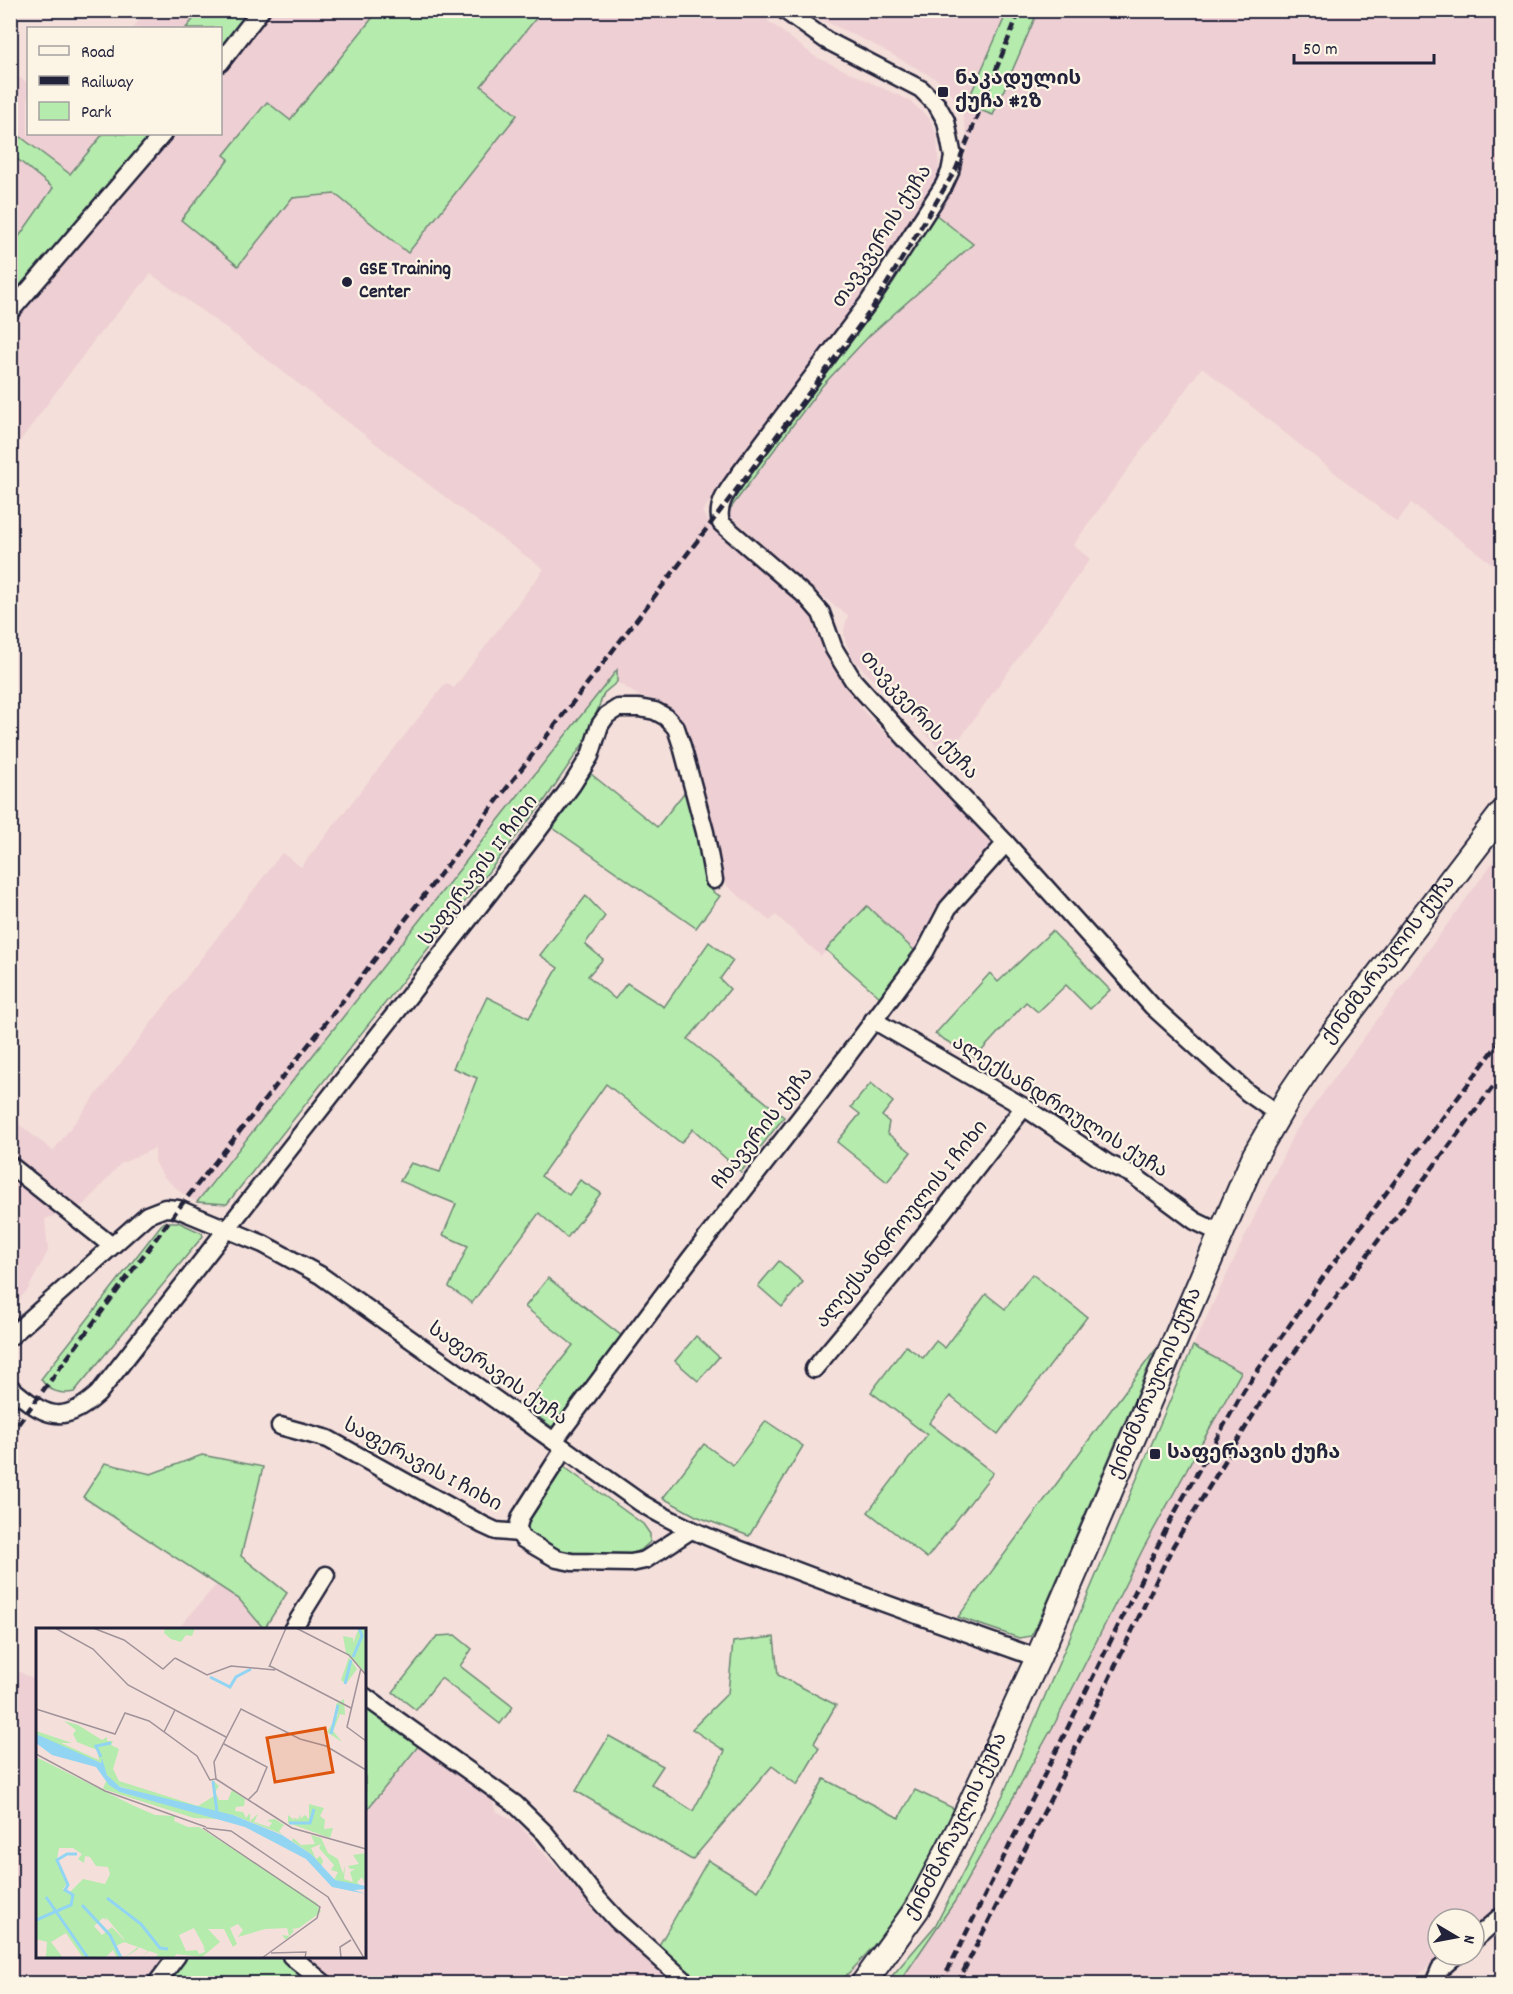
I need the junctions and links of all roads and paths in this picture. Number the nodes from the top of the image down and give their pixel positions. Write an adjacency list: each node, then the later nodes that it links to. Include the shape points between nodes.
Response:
1 (261, 10): 3 (street)
2 (784, 10): 7 (street, თავკვერის ქუჩა, via 826,40 921,89 938,105 946,121 953,157 944,186 868,303 741,472 722,500 718,514 721,523 808,598 821,613 834,648 853,680)
3 (222, 60)
4 (162, 135): 5 (street)
5 (10, 312)
6 (1503, 813): 11 (main road, ქინძმარაულის ქუჩა, via 1314,1059)
7 (1006, 843): 9 (street, ჩხავერის ქუჩა, via 948,908 925,952); 11 (street, თავკვერის ქუჩა, via 1152,1006 1248,1093)
8 (714, 880): 13 (street, საფერავის II ჩიხი, via 676,728 655,711 618,708 600,725 590,756 537,832)
9 (873, 1020): 10 (street, ალექსანდროულის ქუჩა); 20 (street, ჩხავერის ქუჩა, via 690,1259)
10 (1024, 1107): 14 (street, ალექსანდროულის ქუჩა, via 1107,1163 1133,1175 1195,1221); 17 (street, ალექსანდროულის I ჩიხი)
11 (1278, 1114): 14 (main road, ქინძმარაულის ქუჩა, via 1255,1155)
12 (10, 1165): 15 (street)
13 (228, 1229): 15 (street, საფერავის ქუჩა, via 178,1209 165,1208 147,1215); 18 (street, via 98,1394 85,1405 63,1415 51,1414); 20 (street, საფერავის ქუჩა, via 320,1275)
14 (1222, 1233): 25 (main road, ქინძმარაულის ქუჩა)
15 (112, 1246): 16 (street)
16 (10, 1337)
17 (814, 1369)
18 (10, 1387)
19 (280, 1426): 22 (street, საფერავის I ჩიხი, via 328,1439 483,1525 496,1531)
20 (559, 1445): 21 (street, საფერავის ქუჩა, via 641,1503); 22 (street, საფერავის I ჩიხი, via 521,1516)
21 (691, 1530): 22 (street, via 645,1560 631,1563 557,1559); 25 (street, საფერავის ქუჩა)
22 (519, 1533)
23 (326, 1575): 24 (street)
24 (293, 1628)
25 (1038, 1658): 35 (main road, ქინძმარაულის ქუჩა, via 960,1827 917,1909)
26 (366, 1697): 34 (street, via 515,1804 545,1833 617,1920 684,1979)
27 (1503, 1915): 28 (street)
28 (1486, 1930)
29 (175, 1958): 32 (street)
30 (294, 1958): 33 (street)
31 (1442, 1967): 36 (street)
32 (156, 1983)
33 (325, 1983)
34 (681, 1983)
35 (863, 1983)
36 (1437, 1983)

